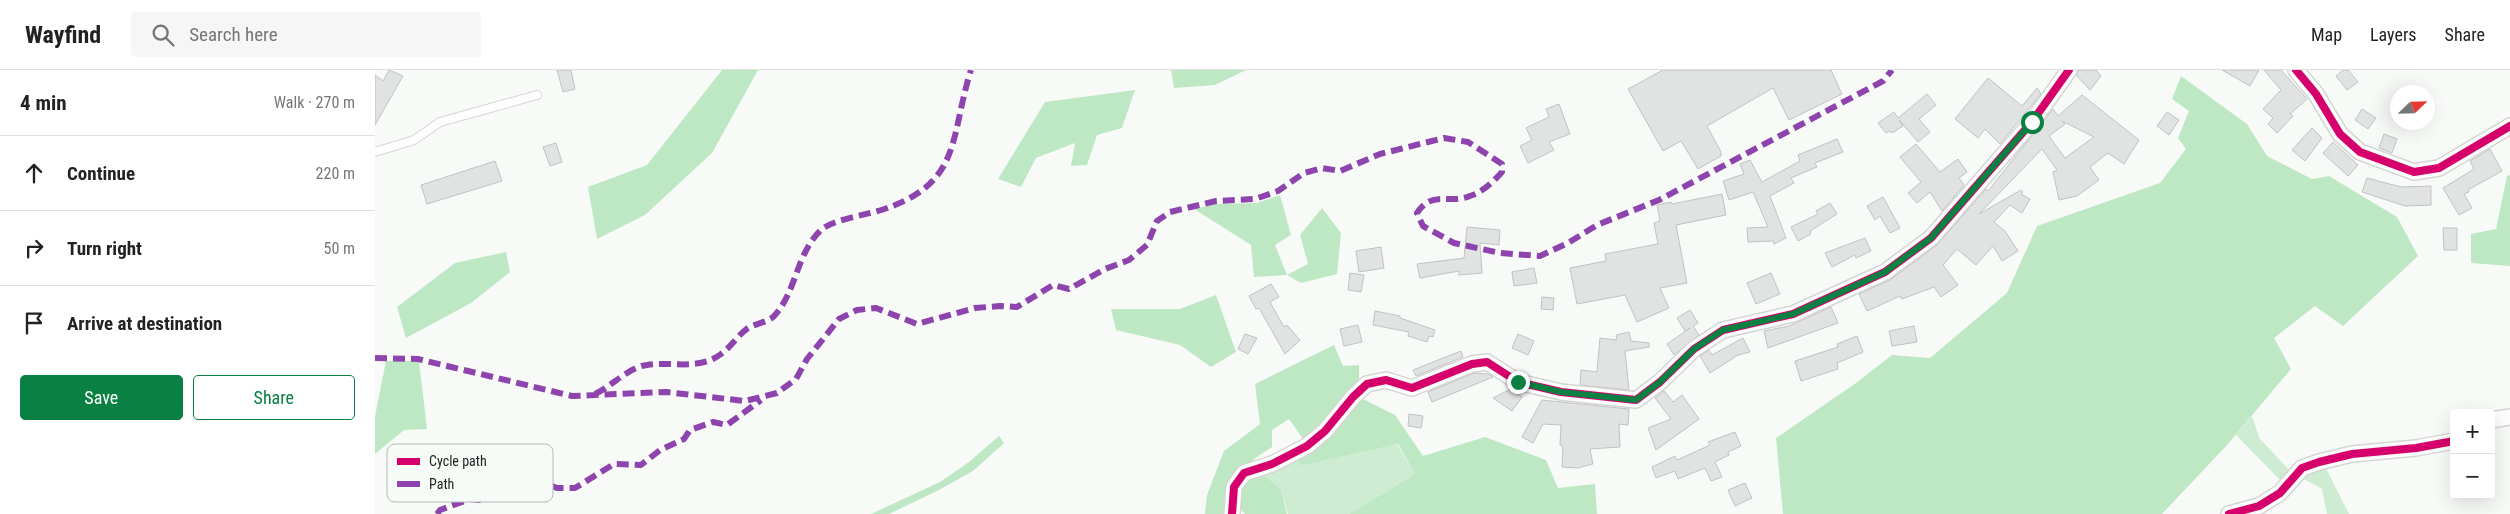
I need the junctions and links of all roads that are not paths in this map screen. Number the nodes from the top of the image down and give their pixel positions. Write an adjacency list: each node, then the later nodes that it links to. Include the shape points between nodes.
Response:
1 (2069, 70): 9 (street, via 2032,122 1931,238 1885,272 1793,314 1723,330 1694,349 1636,400 1561,392 1518,382 1487,362 1472,364 1412,388 1386,380 1367,384 1307,446 1272,464 1244,473 1234,487)
2 (2296, 70): 4 (street, via 2316,94 2340,134 2360,152 2414,172 2439,168)
3 (537, 95): 5 (lane, via 440,122 413,140)
4 (2510, 126)
5 (375, 152)
6 (2510, 417): 7 (street)
7 (2495, 419)
8 (2450, 442): 10 (street, via 2353,454 2319,462 2301,468 2280,493 2259,506)
9 (1232, 514)
10 (2229, 514)

